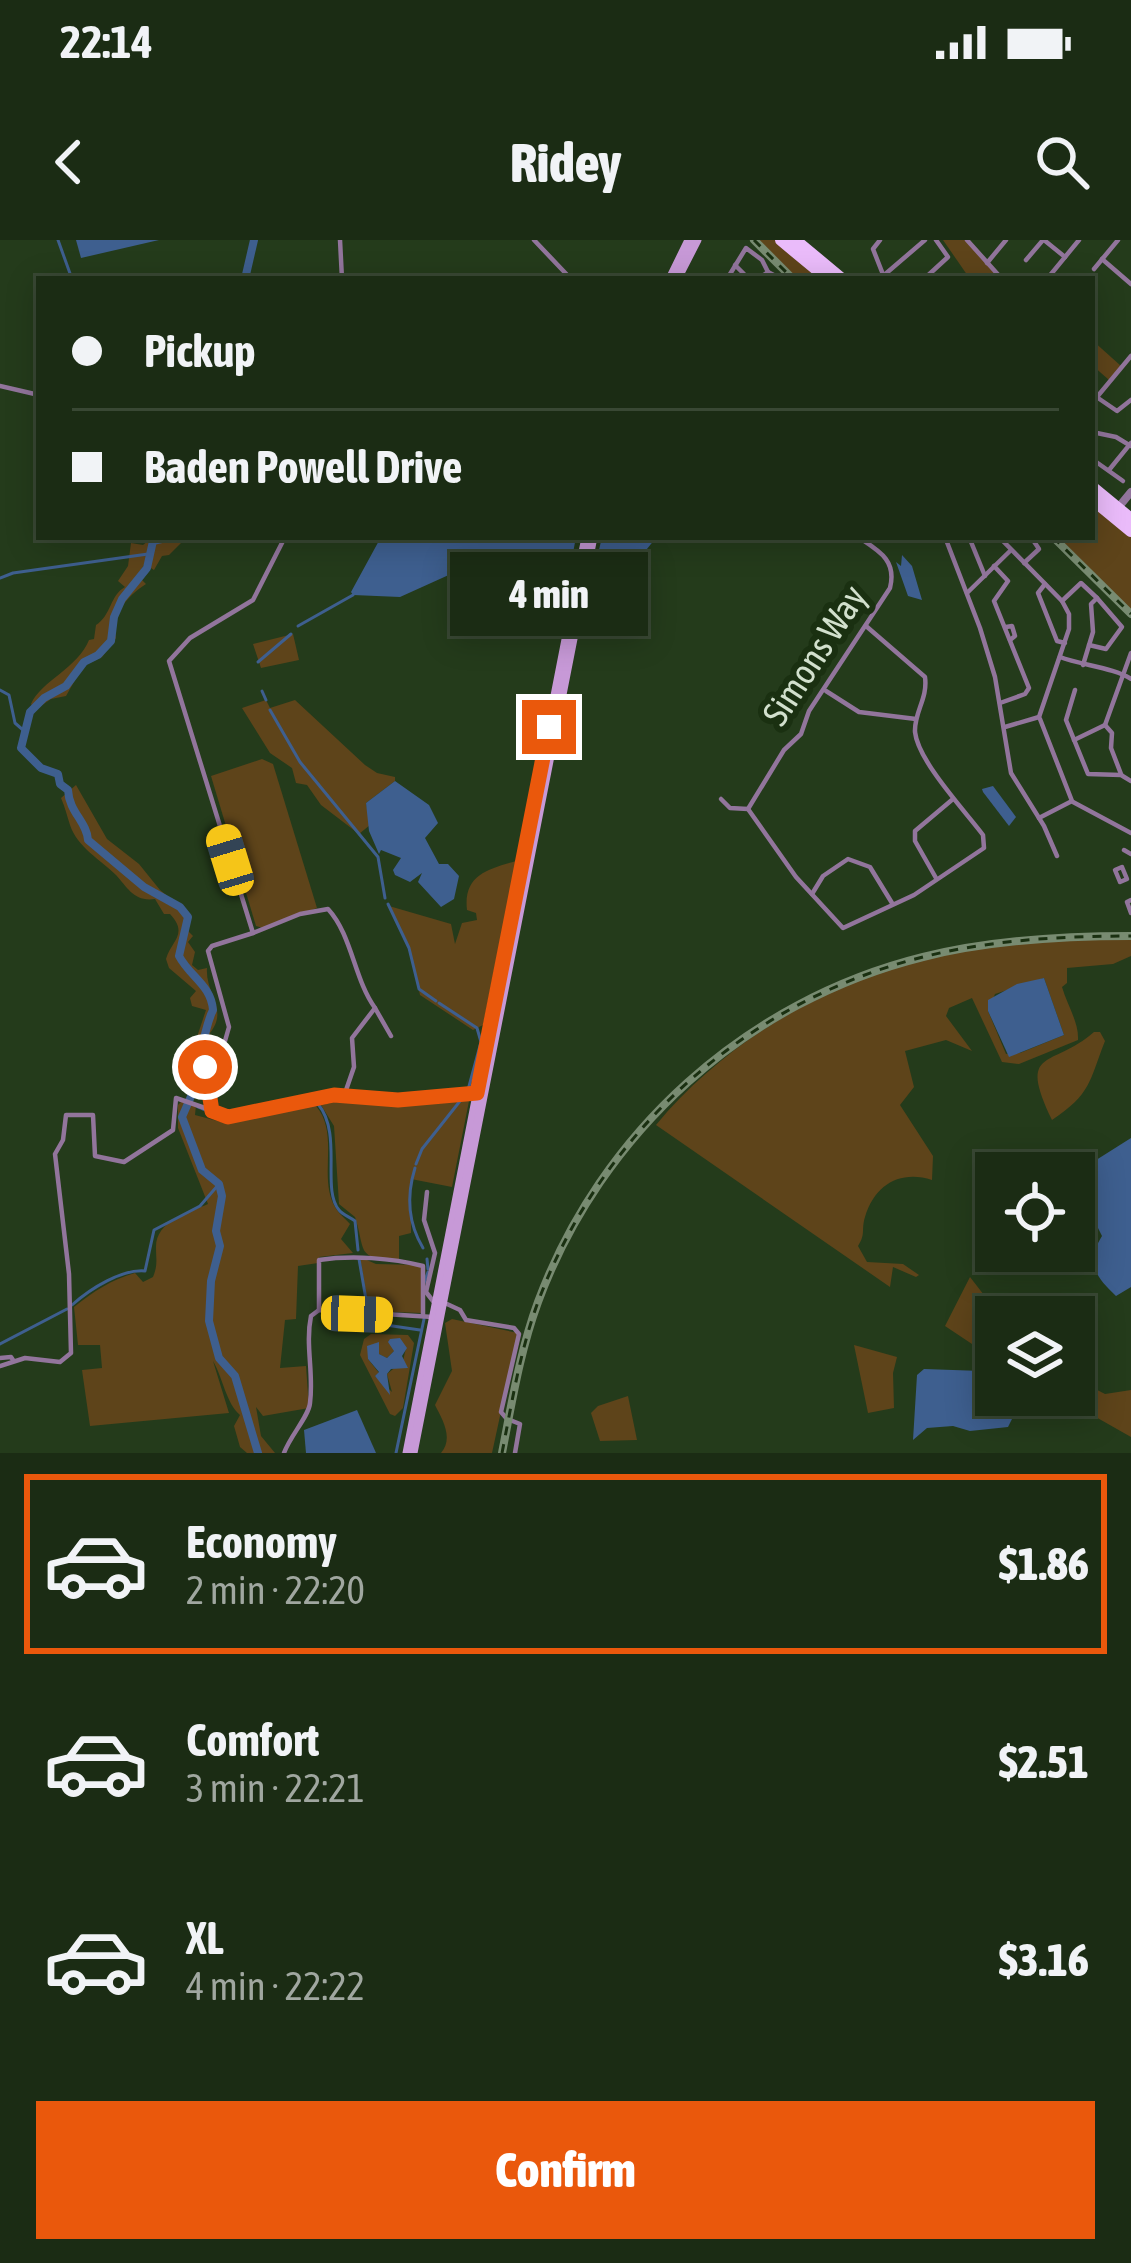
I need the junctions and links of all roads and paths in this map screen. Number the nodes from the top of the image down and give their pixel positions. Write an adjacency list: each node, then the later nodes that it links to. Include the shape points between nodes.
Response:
1 (340, 240): 24 (street)
2 (534, 240): 25 (street)
3 (693, 240): 26 (main road)
4 (781, 240): 29 (main road)
5 (795, 240): 30 (main road)
6 (867, 240): 15 (street)
7 (880, 240): 15 (street)
8 (925, 240): 32 (street)
9 (936, 240): 33 (street, via 947,258)
10 (968, 240): 19 (street)
11 (1006, 240): 19 (street)
12 (1043, 240): 16 (street); 17 (street)
13 (1079, 240): 16 (street)
14 (1118, 240): 18 (street)
15 (873, 247): 31 (street)
16 (1065, 257): 35 (street)
17 (1026, 260)
18 (1102, 260): 22 (street); 36 (street)
19 (987, 263): 34 (street)
20 (735, 265): 23 (street); 27 (street); 28 (street, via 748,248 762,260)
21 (1131, 265): 36 (street)
22 (1094, 269)
23 (745, 274)
24 (342, 276)
25 (568, 276)
26 (675, 276)
27 (729, 276)
28 (762, 276)
29 (823, 276)
30 (838, 276)
31 (883, 276)
32 (886, 276)
33 (927, 276)
34 (999, 276)
35 (1049, 276)
36 (1122, 277): 37 (street)
37 (1131, 284)
38 (1131, 356): 41 (street)
39 (0, 386): 40 (street)
40 (36, 394)
41 (1095, 399)
42 (1095, 400): 43 (street, via 1117,411)
43 (1131, 400)
44 (1095, 433): 45 (street)
45 (1131, 445): 47 (street)
46 (1095, 461): 47 (street)
47 (1108, 470): 48 (street)
48 (1123, 482)
49 (1095, 490): 52 (main road)
50 (1131, 492): 52 (street)
51 (1095, 501): 52 (main road)
52 (1115, 512): 53 (main road); 54 (main road)
53 (1131, 519)
54 (1131, 531)
55 (284, 540): 112 (street, via 254,600 190,638 169,661)
56 (589, 540): 115 (main road)
57 (862, 540): 72 (street, Simons Way, via 885,555 893,574)
58 (945, 540): 67 (street)
59 (970, 540): 65 (street)
60 (1002, 540): 62 (street)
61 (1033, 540): 63 (street, via 1039,547)
62 (1011, 550): 63 (street); 64 (street)
63 (1024, 563): 66 (street)
64 (994, 566): 65 (street); 78 (street, via 1008,581 994,600)
65 (985, 576): 67 (street)
66 (1045, 584): 69 (street); 73 (street, via 1038,594 1057,641)
67 (967, 593): 84 (street)
68 (1097, 598): 69 (street, via 1080,583); 70 (street); 71 (street)
69 (1061, 601): 73 (street, via 1070,622)
70 (1105, 606): 71 (street); 74 (street, via 1122,627 1106,649)
71 (1093, 613): 74 (street)
72 (866, 626): 82 (street, Simons Way); 88 (street, via 925,677)
73 (1065, 643): 76 (street)
74 (1089, 645): 77 (street)
75 (1130, 655): 79 (street)
76 (1060, 657): 77 (street); 87 (street)
77 (1083, 665): 79 (street)
78 (1022, 670): 80 (street); 84 (street, via 1028,692)
79 (1122, 673): 81 (street); 89 (street)
80 (1013, 674)
81 (1131, 679)
82 (824, 690): 88 (street, via 859,712); 101 (street, Simons Way)
83 (1075, 690): 85 (street)
84 (1000, 703): 90 (street)
85 (1068, 712): 86 (street); 91 (street)
86 (1078, 715)
87 (1039, 717): 90 (street); 100 (street)
88 (916, 718): 97 (street, via 920,748)
89 (1105, 725): 91 (street); 92 (street)
90 (1004, 727): 94 (street)
91 (1074, 740): 92 (street, via 1090,776)
92 (1121, 775): 95 (street)
93 (1022, 776): 94 (street)
94 (1013, 779): 98 (street)
95 (1131, 781)
96 (1035, 794): 98 (street)
97 (955, 798): 107 (street, via 915,831); 107 (street, via 986,843)
98 (1026, 798): 102 (street)
99 (722, 799): 101 (street)
100 (1072, 803): 102 (street); 103 (street)
101 (748, 809): 108 (street)
102 (1040, 818): 104 (street)
103 (1130, 830)
104 (1057, 856)
105 (1122, 867): 106 (street)
106 (1131, 871)
107 (936, 878): 110 (street)
108 (812, 894): 110 (street, via 843,928); 110 (street, via 848,859 870,867)
109 (1131, 900): 111 (street)
110 (892, 903)
111 (1131, 913)
112 (253, 933): 113 (street, via 328,909); 117 (street, via 208,951 229,1025 205,1067)
113 (375, 1008): 114 (street); 116 (street, via 352,1038)
114 (391, 1036)
115 (481, 1093): 116 (street); 123 (main road)
116 (344, 1096): 117 (street, via 231,1118)
117 (212, 1111): 124 (street, via 176,1098 173,1130 124,1162 95,1156 94,1115 63,1119 55,1154 71,1353 60,1362)
118 (427, 1192): 119 (street, via 424,1220 435,1252)
119 (427, 1271): 120 (street); 122 (street, via 361,1255 320,1259); 123 (street)
120 (433, 1301)
121 (447, 1304): 127 (street, via 466,1320 519,1334 501,1412 520,1424)
122 (319, 1310): 123 (street); 125 (street, via 309,1322 310,1411)
123 (432, 1317): 126 (main road)
124 (0, 1362)
125 (284, 1453)
126 (410, 1453)
127 (515, 1453)

